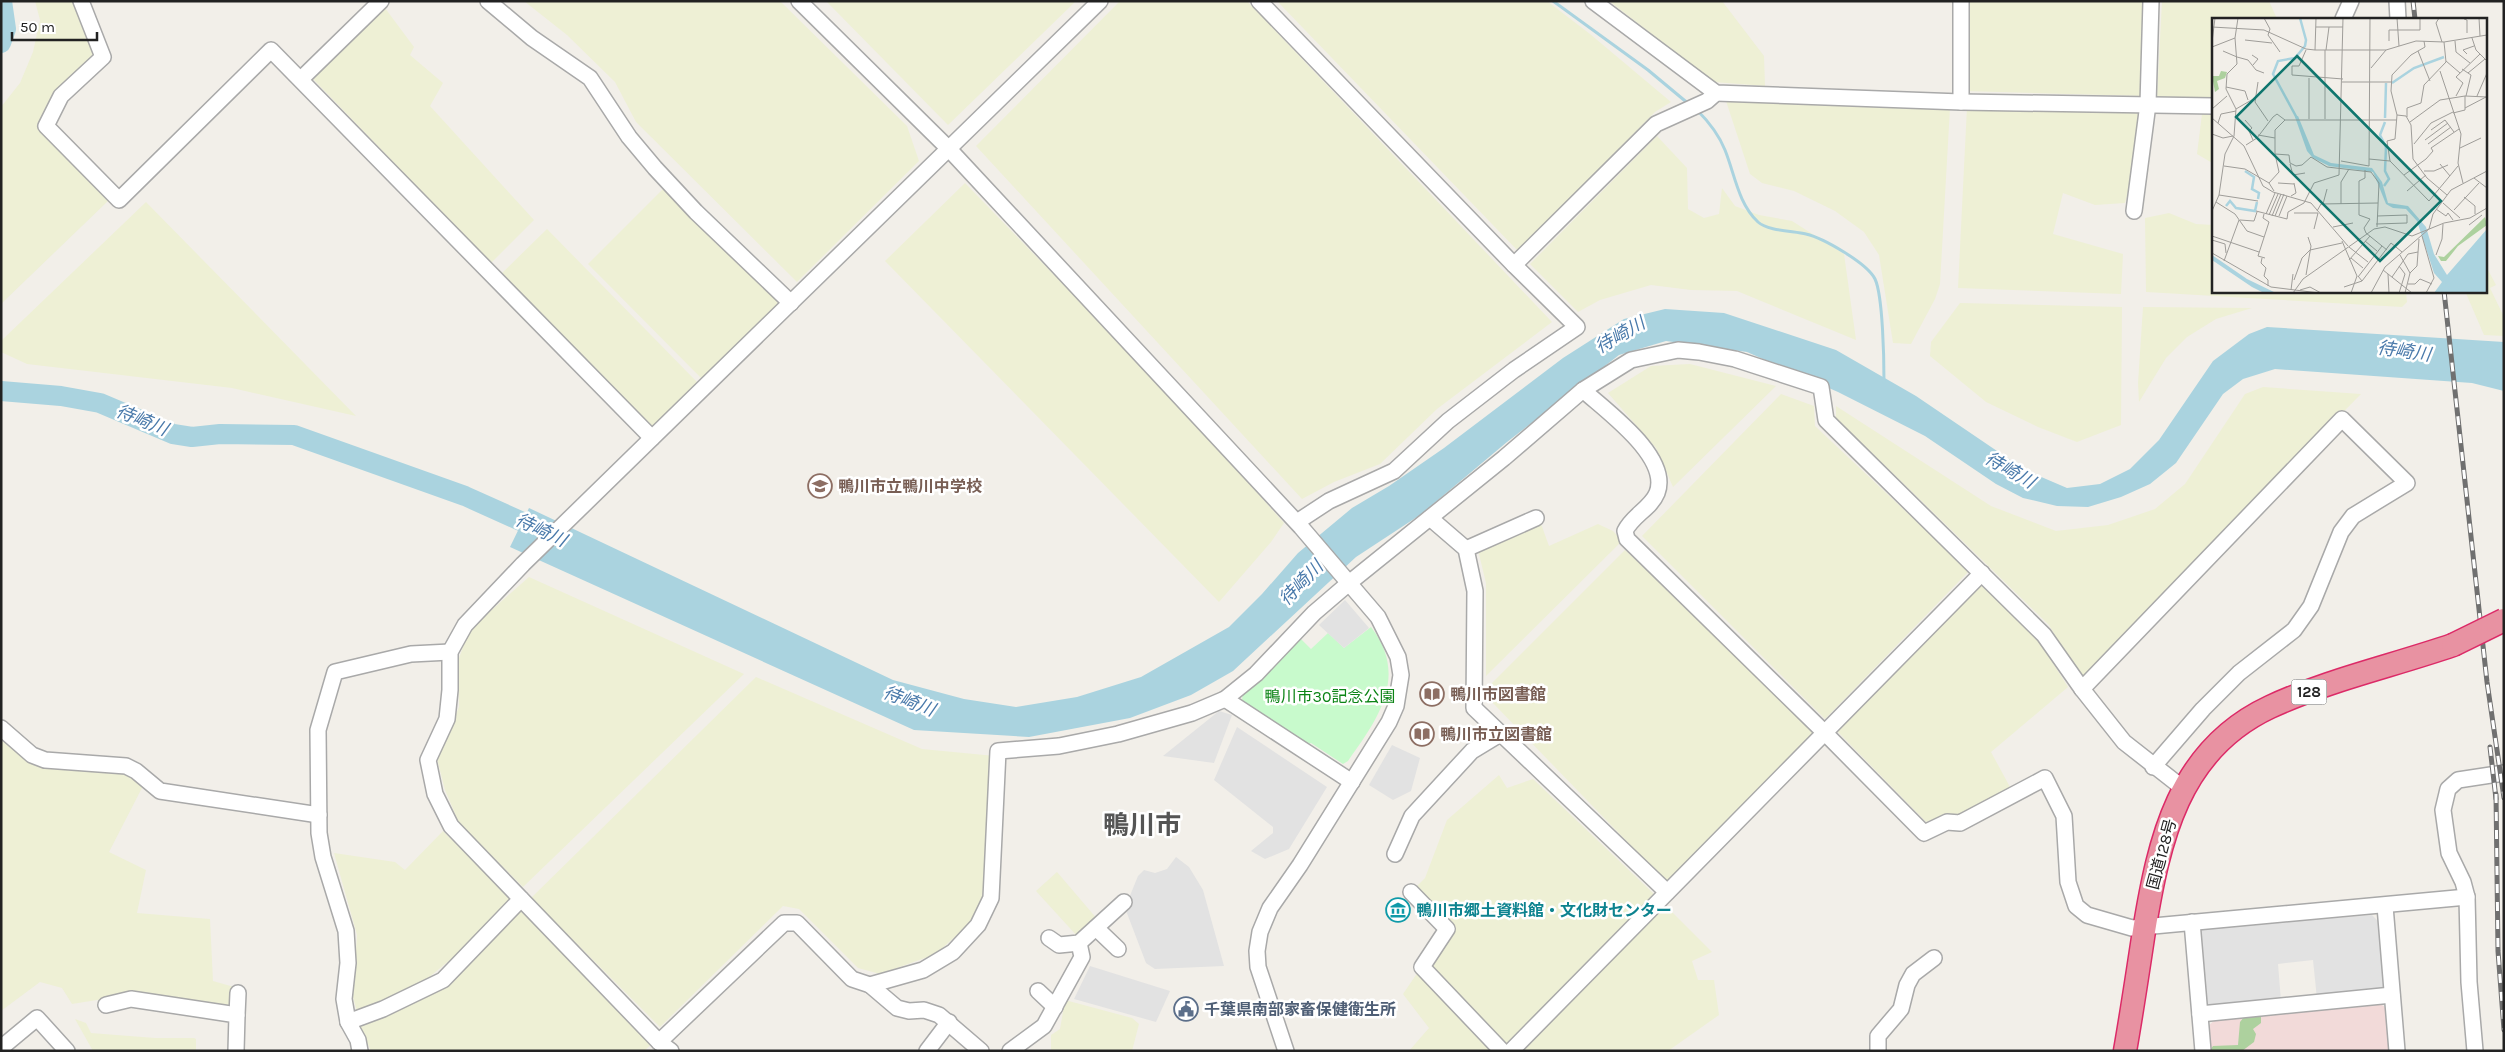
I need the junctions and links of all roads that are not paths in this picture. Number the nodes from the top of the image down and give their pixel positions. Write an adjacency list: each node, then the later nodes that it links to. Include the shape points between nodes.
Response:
1 (81, 1): 14 (street, via 102,57 61,96 46,126 119,200 271,50)
2 (381, 1): 14 (street)
3 (488, 1): 22 (street, via 532,38 590,78 629,137 655,168)
4 (799, 1): 19 (street)
5 (1100, 1): 19 (street)
6 (1259, 1): 21 (street)
7 (1593, 1): 15 (street)
8 (1961, 1): 16 (street)
9 (2152, 1): 17 (street)
10 (2351, 1): 12 (street)
11 (2397, 1): 13 (street)
12 (2343, 18)
13 (2398, 18)
14 (301, 79): 24 (street)
15 (1712, 97): 16 (street); 21 (street, via 1656,124)
16 (1961, 102): 17 (street)
17 (2148, 104): 18 (street); 20 (street)
18 (2212, 106)
19 (948, 148): 22 (street); 27 (street)
20 (2134, 211)
21 (1514, 265): 27 (street, via 1577,327 1448,420 1394,471 1328,501)
22 (791, 303): 24 (street)
23 (1583, 390): 25 (street); 29 (street, via 1631,360 1678,350 1735,359 1821,387 1826,420); 36 (street, via 1645,447 1655,464 1658,491 1628,524 1625,531 1627,539)
24 (652, 438): 32 (street, via 465,625)
25 (1430, 518): 28 (street); 30 (street)
26 (1536, 518): 28 (street)
27 (1299, 524): 30 (street)
28 (1466, 549): 37 (street, via 1475,591 1472,701 1478,715)
29 (1982, 573): 33 (street, via 2044,635); 36 (street)
30 (1348, 581): 34 (street, via 1256,674); 40 (street, via 1389,635 1401,675 1396,706 1389,722)
31 (2504, 620): 41 (highway, 国道128号 / 128, bridge, via 2453,645 2269,708 2222,740 2202,761)
32 (450, 652): 42 (street, via 411,654 335,672 318,730); 47 (street, via 447,719 428,760 435,794 452,826)
33 (2082, 689): 38 (street, via 2124,742); 38 (street, via 2342,419 2407,483 2352,516 2341,532 2311,606 2294,630 2239,673)
34 (1225, 699): 40 (street); 57 (street, via 1192,713 1118,734 1059,746 998,751 993,879 986,912 965,940 942,961 923,970)
35 (1, 728): 42 (street, via 32,755 45,760 126,766 160,791)
36 (1824, 732): 45 (street); 52 (street, via 1924,833 1946,822 1960,823 2045,778 2064,816 2068,882 2076,906 2087,914)
37 (1500, 734): 43 (street, via 1472,751 1412,816); 45 (street)
38 (2153, 767): 41 (street)
39 (2504, 773): 46 (street, via 2458,780 2448,789 2444,800 2446,843)
40 (1352, 782): 75 (street, via 1270,908 1260,932 1258,967)
41 (2184, 789): 52 (highway, 国道128号 / 128, via 2165,829)
42 (319, 816): 65 (street, via 323,857 346,931 348,963 344,999)
43 (1395, 854)
44 (1410, 892): 76 (street, via 1447,929 1422,967)
45 (1667, 892): 77 (street)
46 (2468, 898): 49 (street); 82 (street, via 2469,982)
47 (521, 900): 65 (street, via 443,980); 67 (street)
48 (1124, 902): 51 (street)
49 (2385, 906): 50 (street); 60 (street)
50 (2192, 922): 52 (street); 63 (street)
51 (1096, 928): 54 (street); 55 (street)
52 (2145, 929): 79 (highway, 国道128号 / 128)
53 (1049, 938): 54 (street, via 1059,944)
54 (1079, 943): 62 (street, via 1082,957)
55 (1118, 949)
56 (1934, 958): 78 (street, via 1913,974 1901,1009 1878,1036)
57 (870, 985): 66 (street, via 897,1008 933,1012); 67 (street, via 852,979 797,923 784,923)
58 (1038, 991): 62 (street)
59 (238, 993): 64 (street)
60 (2392, 995): 63 (street); 81 (street)
61 (106, 1005): 64 (street, via 131,999)
62 (1056, 1007): 74 (street, via 1044,1026)
63 (2200, 1014): 80 (street)
64 (237, 1016): 70 (street)
65 (348, 1022): 71 (street)
66 (949, 1022): 72 (street); 73 (street)
67 (665, 1046)
68 (1, 1048): 69 (street, via 37,1018)
69 (67, 1051)
70 (236, 1051)
71 (360, 1051)
72 (927, 1051)
73 (981, 1051)
74 (1010, 1051)
75 (1286, 1051)
76 (1502, 1051)
77 (1511, 1051)
78 (1878, 1051)
79 (2125, 1051)
80 (2203, 1051)
81 (2397, 1051)
82 (2475, 1051)

